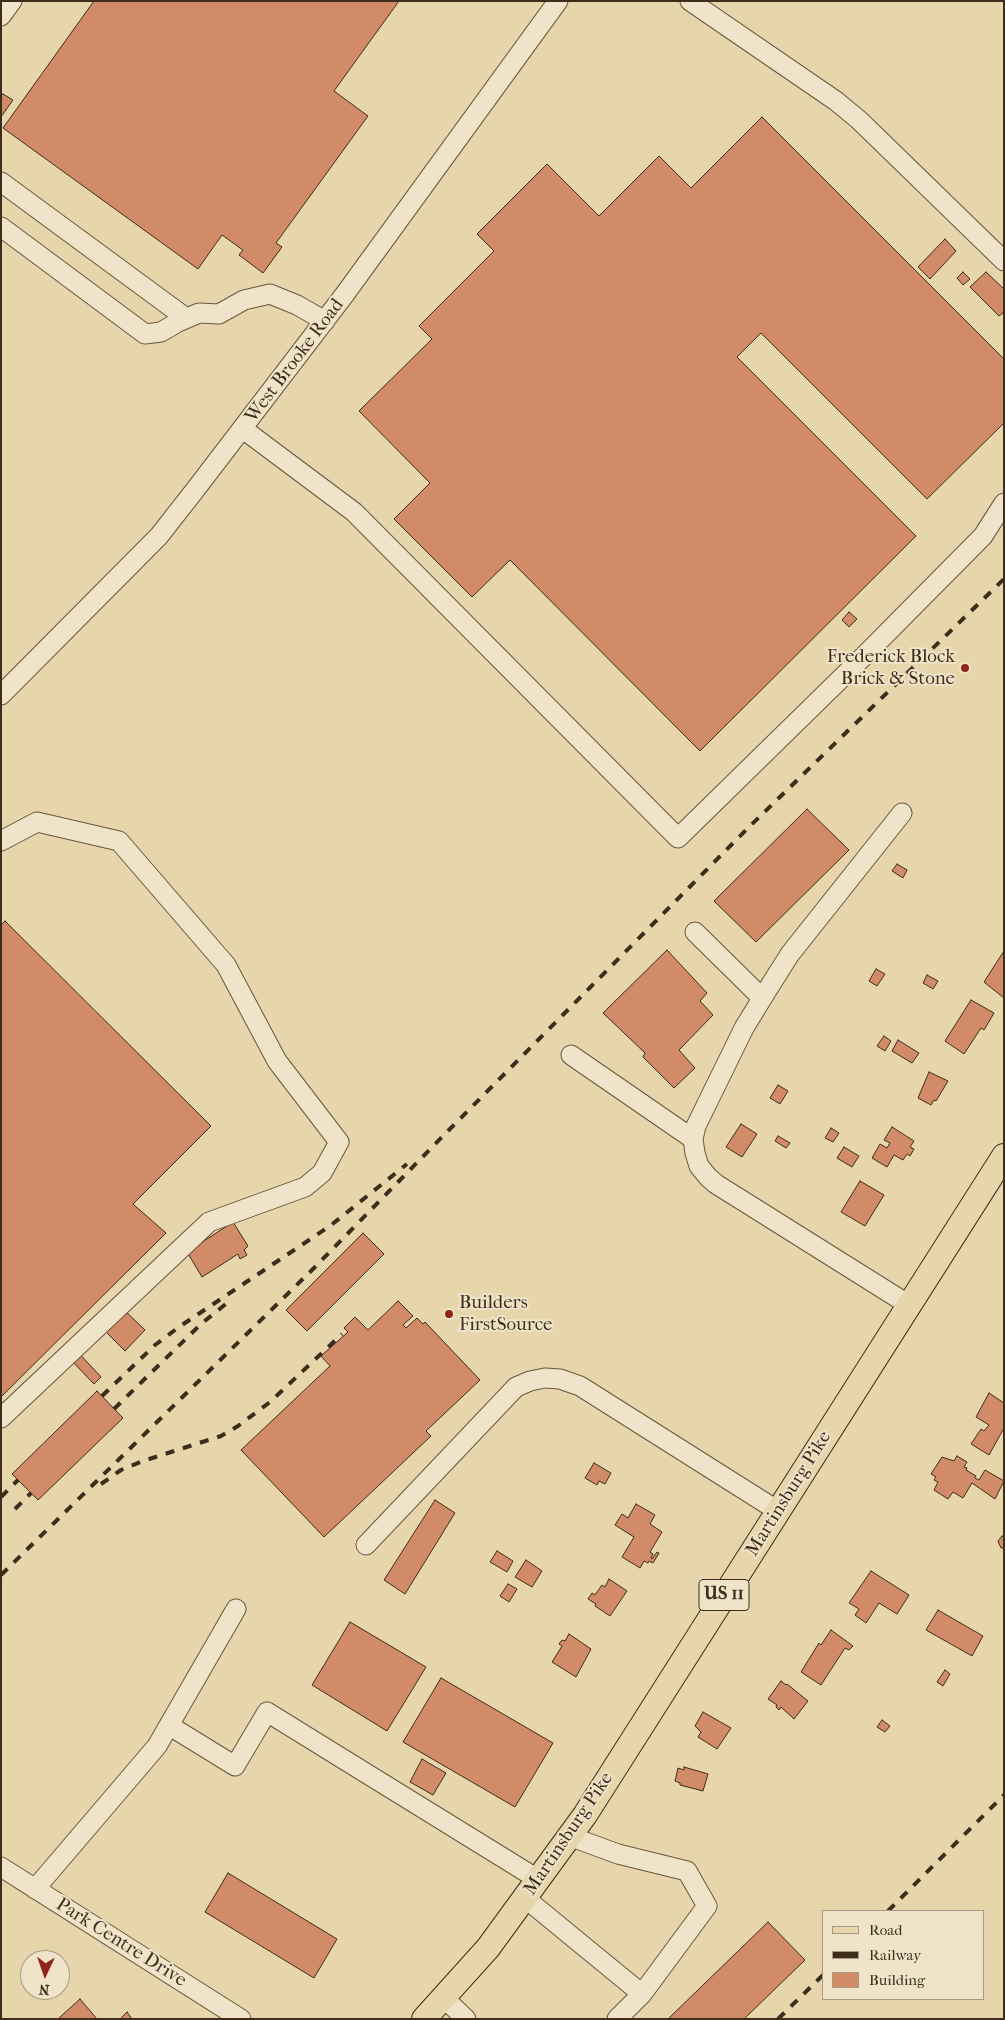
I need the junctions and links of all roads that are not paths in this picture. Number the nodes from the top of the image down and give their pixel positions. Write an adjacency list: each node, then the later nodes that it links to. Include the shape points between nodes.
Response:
1 (12, 1): 4 (street)
2 (558, 1): 9 (street, West Brooke Road)
3 (690, 1): 7 (street, via 859,120)
4 (1, 16)
5 (1, 182): 8 (street)
6 (1, 227): 8 (street, via 146,334 161,332)
7 (1004, 261)
8 (186, 318): 9 (street, via 199,313 219,314 244,300 270,294)
9 (325, 321): 10 (street, West Brooke Road)
10 (243, 429): 11 (street, via 354,512 678,838 983,536); 12 (street, West Brooke Road, via 158,536)
11 (1004, 503)
12 (1, 695)
13 (902, 812): 16 (street, via 790,954)
14 (1, 841): 21 (street, via 36,822 119,841 226,965 277,1061 338,1142 322,1173 305,1187 209,1222)
15 (695, 932): 16 (street)
16 (762, 998): 18 (street, via 696,1126)
17 (571, 1055): 18 (street)
18 (693, 1139): 20 (street, via 700,1166 716,1184)
19 (1004, 1156): 20 (main road, Martinsburg Pike / US 11)
20 (909, 1305): 22 (main road, Martinsburg Pike / US 11)
21 (1, 1418)
22 (778, 1512): 23 (street, via 580,1386 545,1378 530,1380 516,1387); 26 (main road, Martinsburg Pike / US 11)
23 (366, 1545)
24 (236, 1609): 25 (street)
25 (170, 1726): 28 (street, via 148,1757); 29 (street, via 235,1766 267,1712)
26 (570, 1836): 29 (main road, Martinsburg Pike / US 11); 30 (street, via 618,1854 687,1871 707,1906)
27 (1, 1868): 28 (street, Park Centre Drive)
28 (35, 1889): 32 (street, Park Centre Drive)
29 (532, 1889): 30 (street); 31 (main road, Martinsburg Pike / US 11, via 488,1948)
30 (642, 1994): 35 (street)
31 (444, 1998): 33 (main road, Martinsburg Pike / US 11); 34 (street)
32 (240, 2019)
33 (424, 2019)
34 (466, 2019)
35 (617, 2019)

